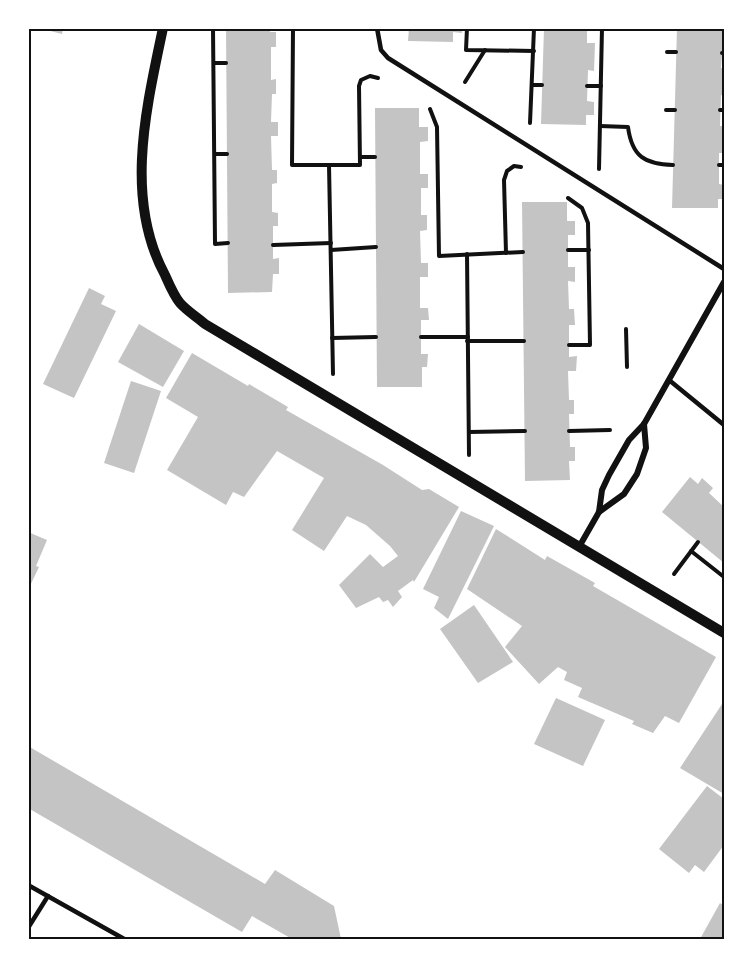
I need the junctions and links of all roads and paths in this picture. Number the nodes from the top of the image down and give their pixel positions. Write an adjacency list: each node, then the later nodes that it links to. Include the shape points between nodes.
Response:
1 (163, 28): 65 (street, via 150,93 141,185 144,216 158,262 179,302 205,324)
2 (213, 28): 12 (path)
3 (293, 28): 29 (path, via 292,165)
4 (377, 28): 44 (lane, via 381,50 388,58)
5 (467, 28): 8 (path, via 466,50)
6 (534, 28): 9 (path)
7 (602, 28): 19 (path)
8 (485, 50): 9 (path); 15 (path)
9 (534, 51): 17 (path)
10 (667, 52): 11 (path)
11 (676, 52)
12 (214, 63): 13 (path); 25 (path)
13 (226, 63)
14 (382, 79): 27 (path, via 365,77 359,86)
15 (464, 84)
16 (542, 84): 17 (path)
17 (532, 85): 24 (path)
18 (587, 86): 19 (path)
19 (601, 86): 23 (path)
20 (420, 103): 43 (path, via 430,109 437,127 440,256)
21 (666, 110): 22 (path)
22 (675, 110)
23 (600, 126): 30 (path, via 628,127 632,145 642,157 655,164); 31 (path)
24 (530, 127)
25 (215, 154): 26 (path); 34 (path, via 215,244)
26 (227, 154)
27 (360, 157): 28 (path); 29 (path, via 360,165)
28 (375, 157)
29 (329, 165): 35 (path)
30 (673, 165)
31 (599, 169)
32 (525, 170): 42 (path, via 514,166 504,180)
33 (561, 193): 40 (path, via 584,212)
34 (228, 243)
35 (331, 243): 36 (path); 38 (path)
36 (273, 245)
37 (376, 247): 38 (path)
38 (331, 250): 49 (path)
39 (568, 250): 40 (path)
40 (589, 250): 52 (path, via 590,345)
41 (523, 252): 42 (path)
42 (506, 253): 43 (path)
43 (467, 254): 50 (path)
44 (724, 269)
45 (724, 282): 55 (street)
46 (626, 329): 53 (path)
47 (376, 337): 49 (path)
48 (421, 337): 50 (path)
49 (333, 338): 54 (path)
50 (467, 339): 51 (path); 61 (path)
51 (524, 341)
52 (569, 345)
53 (627, 367)
54 (333, 375)
55 (669, 380): 56 (street); 57 (lane)
56 (644, 424): 63 (street, via 629,440 609,475); 63 (street, via 646,448 637,474 624,494)
57 (724, 425)
58 (611, 430): 60 (path)
59 (525, 431): 61 (path)
60 (569, 431)
61 (469, 432): 62 (path)
62 (469, 456)
63 (599, 512): 65 (street)
64 (698, 542): 66 (path)
65 (579, 547): 69 (street)
66 (691, 550): 67 (path); 68 (path)
67 (674, 574)
68 (724, 577)
69 (724, 633)
70 (28, 885): 71 (lane)
71 (48, 896): 72 (lane); 73 (lane)
72 (28, 928)
73 (126, 939)

